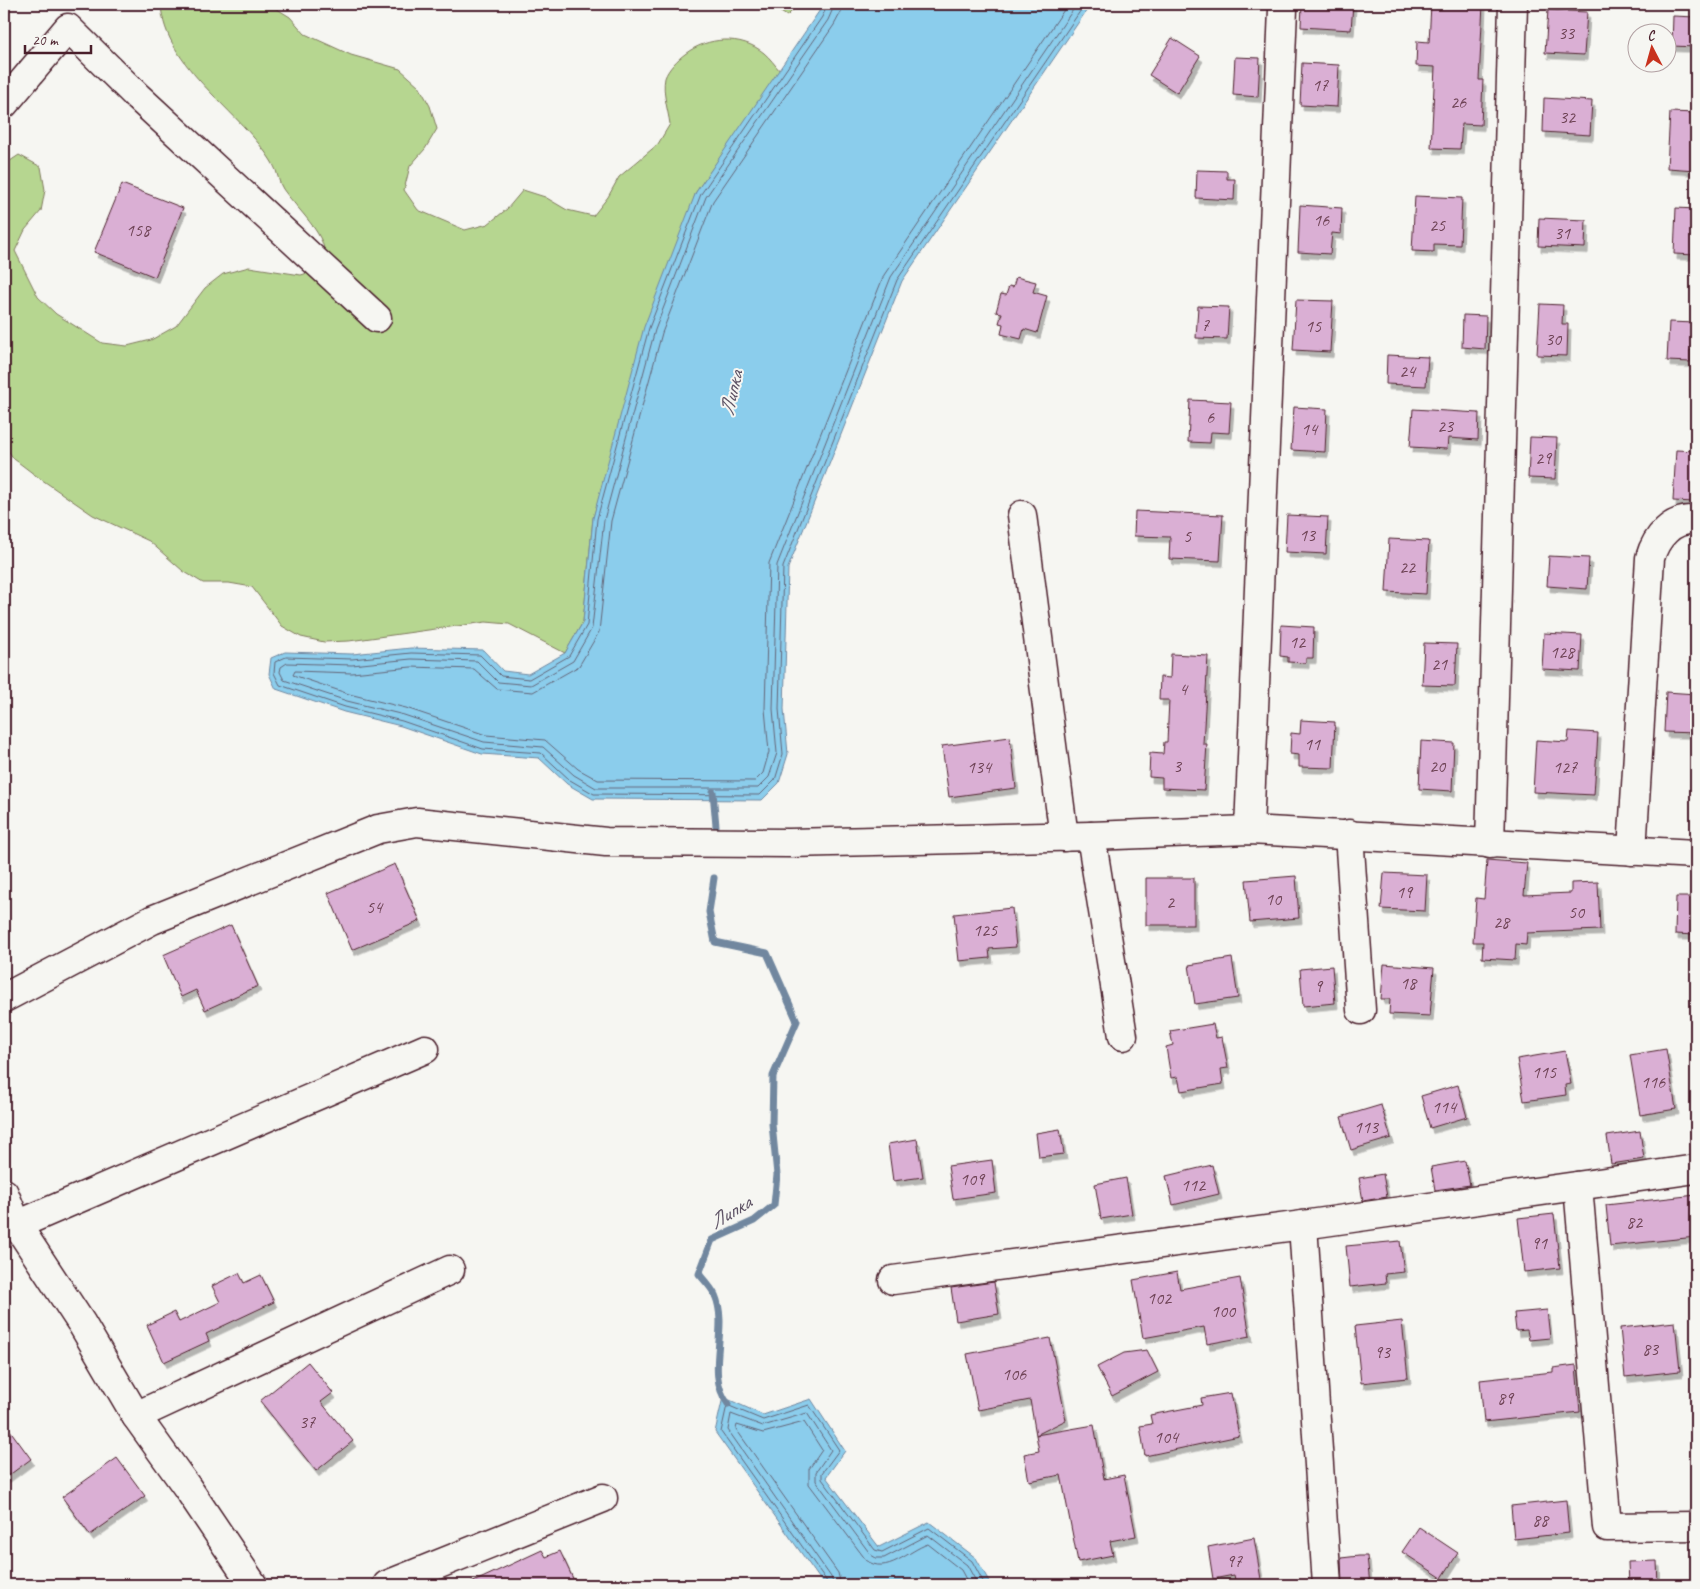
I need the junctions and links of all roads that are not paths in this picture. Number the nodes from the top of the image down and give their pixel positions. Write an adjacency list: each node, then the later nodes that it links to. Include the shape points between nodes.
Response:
1 (1513, 4): 11 (street)
2 (1283, 9): 7 (street)
3 (4, 104): 4 (street, via 68,28)
4 (376, 318)
5 (1022, 516): 10 (street)
6 (1696, 520): 12 (street, via 1686,519 1667,528 1654,544 1650,558)
7 (1249, 830): 8 (street); 9 (street)
8 (1349, 834): 11 (street); 15 (street)
9 (1092, 836): 10 (street); 16 (street)
10 (1064, 837): 14 (street, via 833,843 606,842 417,822 378,829 152,920)
11 (1490, 844): 12 (street)
12 (1632, 851): 13 (street)
13 (1696, 854)
14 (4, 998)
15 (1361, 1010)
16 (1122, 1036)
17 (425, 1049): 21 (street)
18 (1696, 1169): 19 (street)
19 (1578, 1186): 22 (street); 27 (street, via 1607,1527)
20 (4, 1193): 21 (street)
21 (18, 1225): 25 (street)
22 (1303, 1225): 24 (street); 30 (street)
23 (450, 1270): 25 (street)
24 (892, 1280)
25 (136, 1416): 28 (street)
26 (603, 1498): 29 (street)
27 (1696, 1526)
28 (253, 1585)
29 (387, 1585)
30 (1327, 1585)

